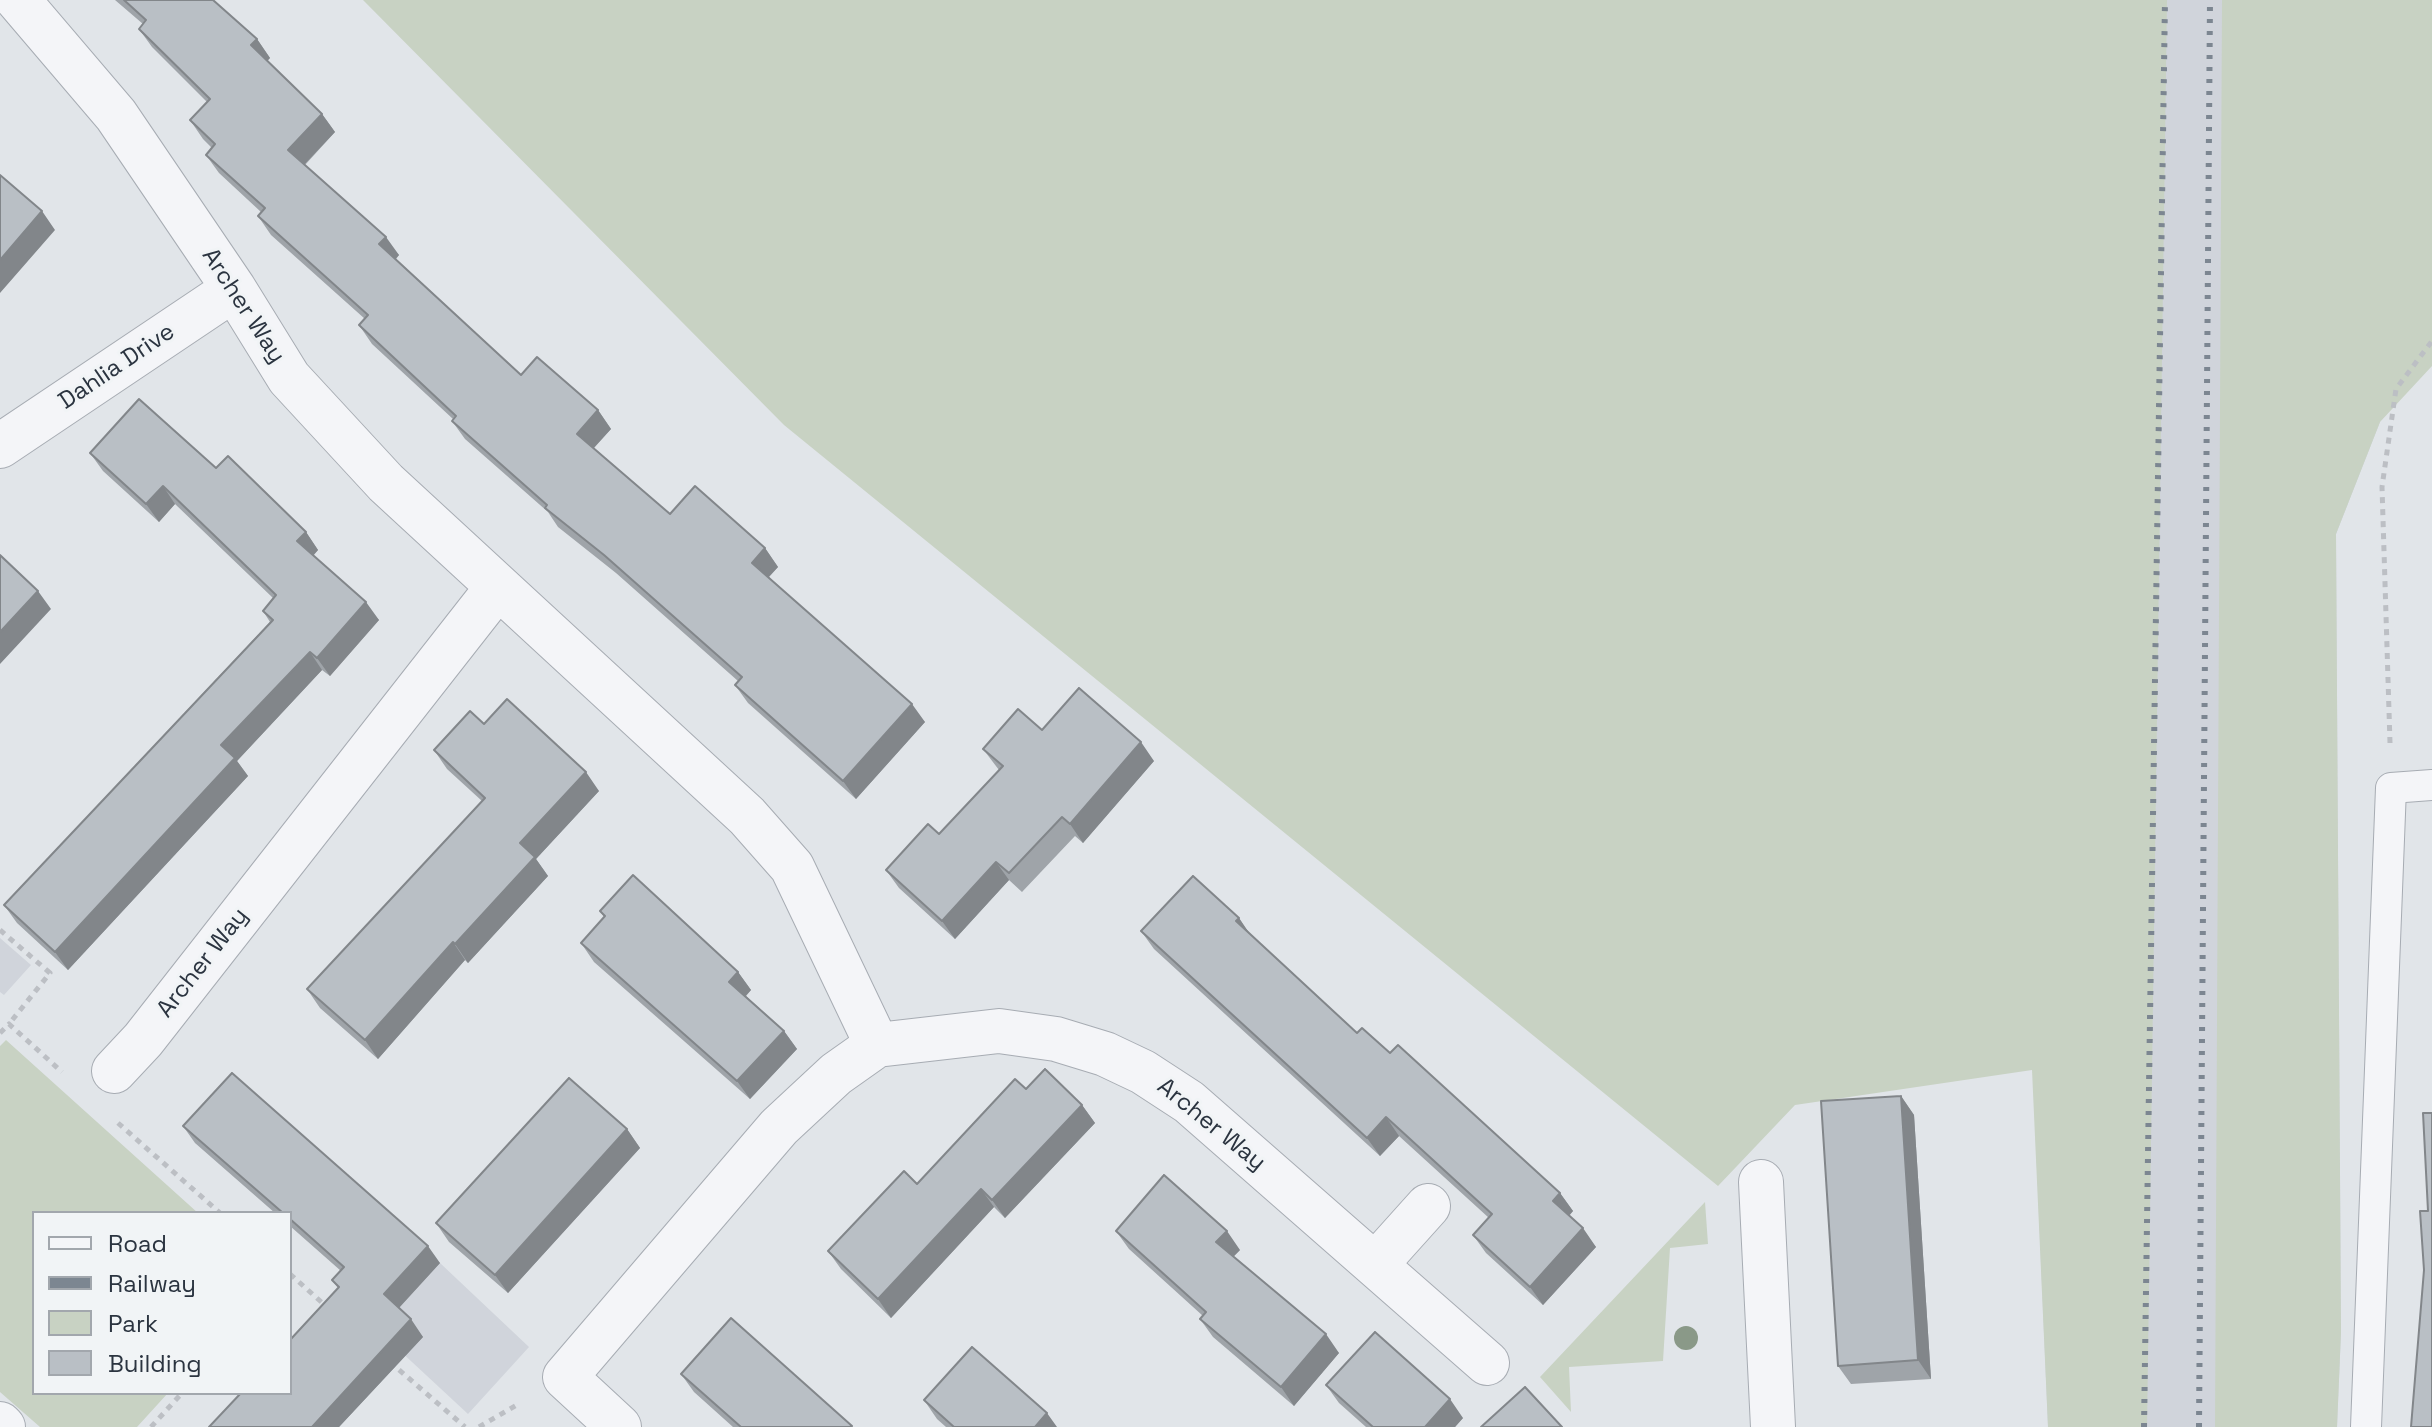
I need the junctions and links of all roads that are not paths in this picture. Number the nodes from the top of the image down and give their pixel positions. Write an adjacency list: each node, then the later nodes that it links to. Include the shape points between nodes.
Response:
1 (18, 0): 2 (street, Archer Way, via 116,115)
2 (234, 289): 3 (street, Dahlia Drive); 4 (street, Archer Way, via 289,378 386,483)
3 (0, 446)
4 (497, 588): 6 (street, Archer Way, via 747,816 792,867); 7 (street, Archer Way)
5 (2432, 785): 14 (lane, via 2391,788)
6 (877, 1045): 10 (street, Archer Way, via 999,1031 1056,1039 1105,1054 1189,1102); 12 (street, Archer Way, via 836,1074 779,1127 565,1377)
7 (114, 1071)
8 (1761, 1182): 13 (street)
9 (1428, 1206): 10 (street)
10 (1375, 1265): 11 (street, Archer Way)
11 (1487, 1363)
12 (619, 1427)
13 (1773, 1427)
14 (2366, 1427)

